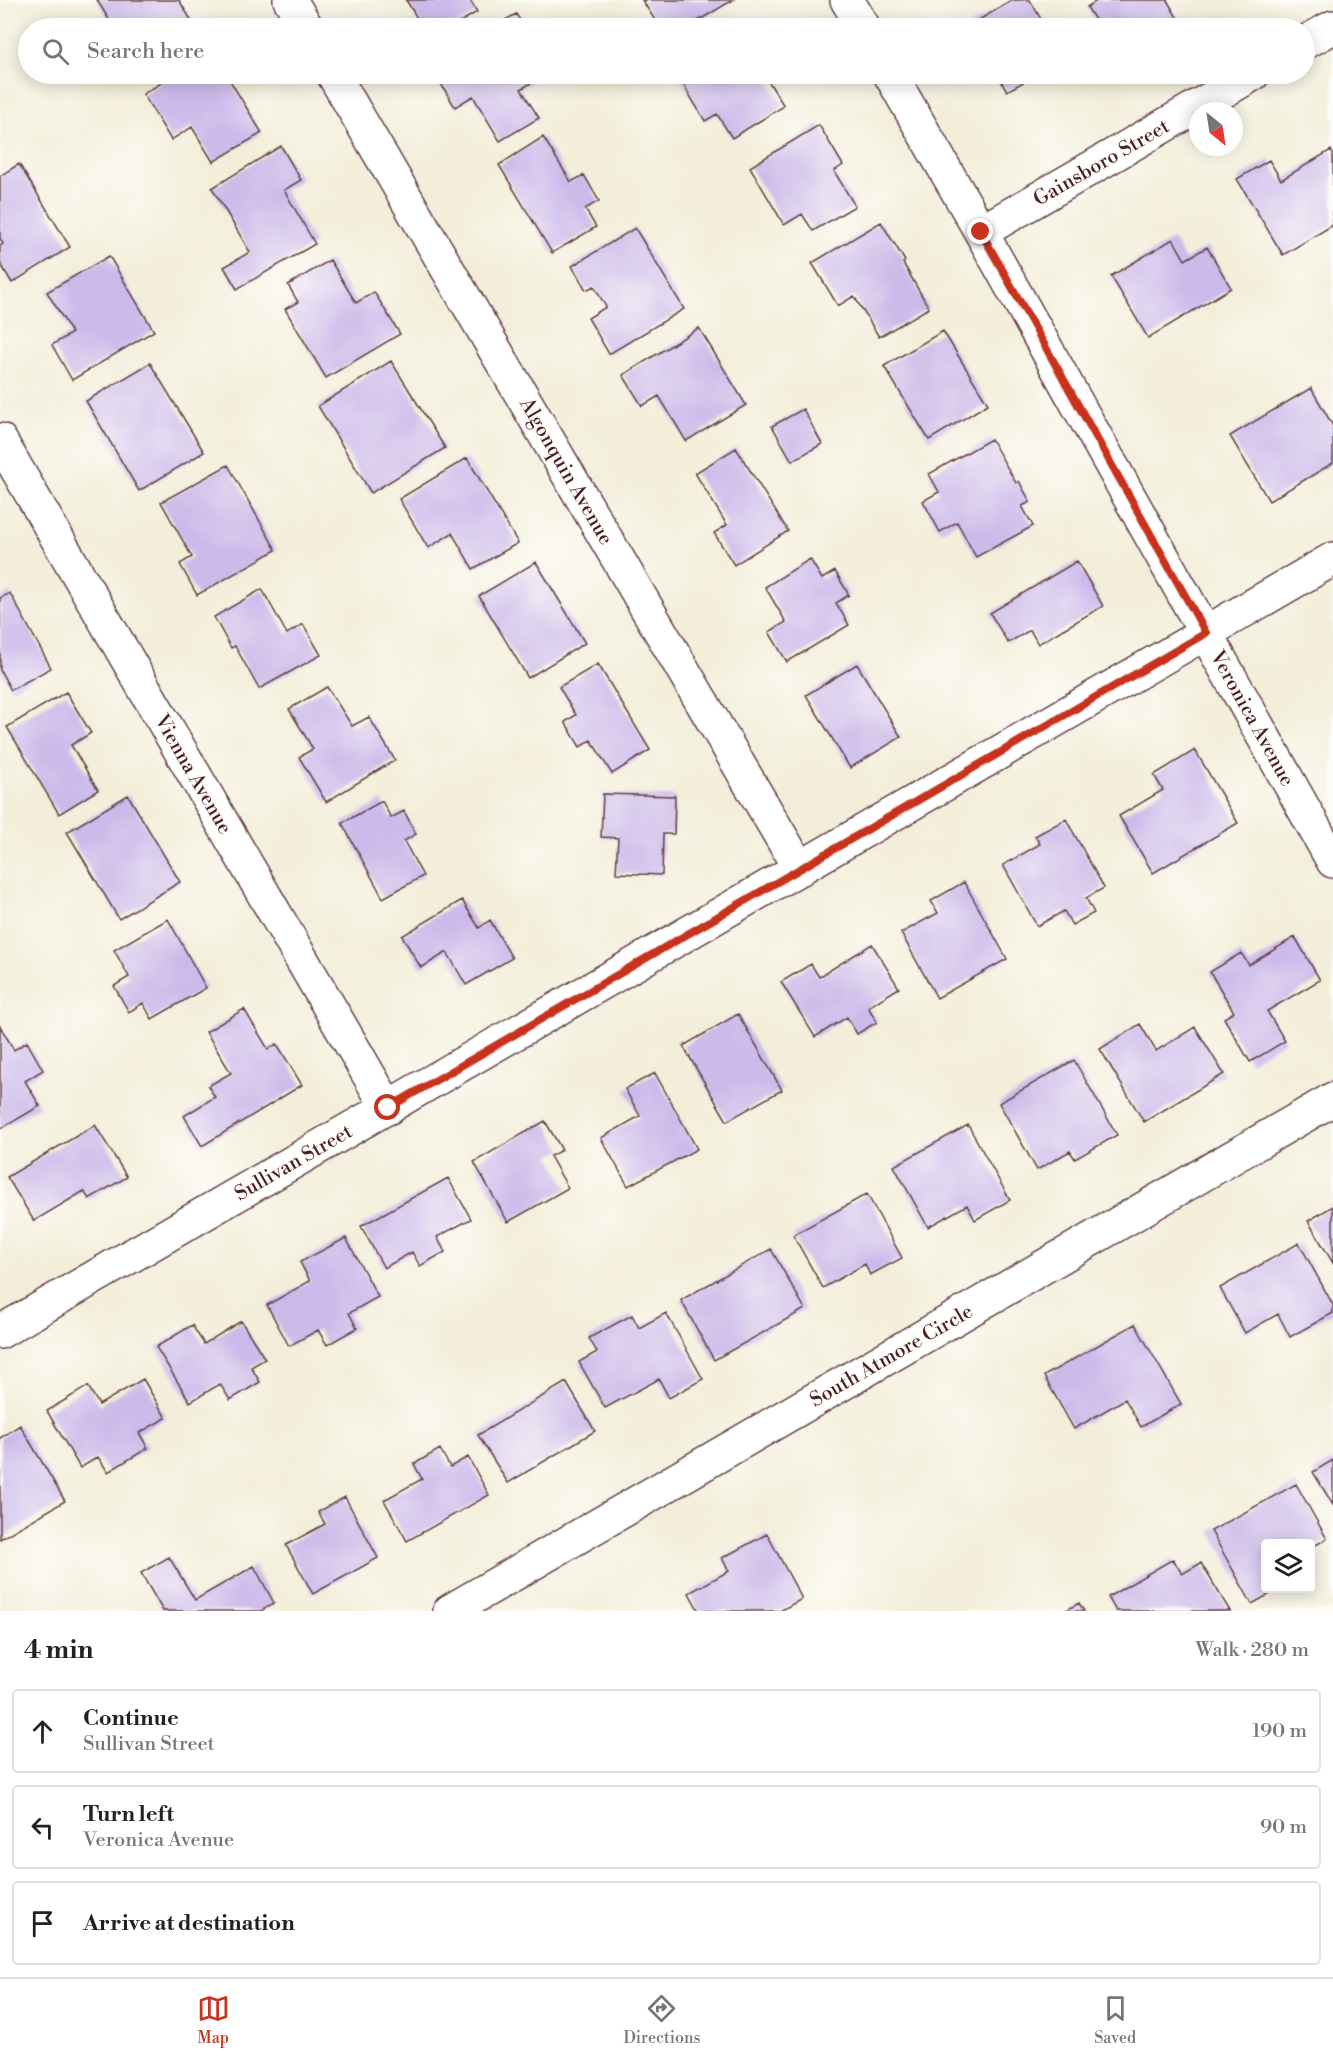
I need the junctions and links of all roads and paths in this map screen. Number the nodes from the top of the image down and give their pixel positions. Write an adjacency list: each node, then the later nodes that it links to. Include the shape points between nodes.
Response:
1 (290, 0): 3 (street)
2 (847, 0): 4 (street)
3 (301, 18)
4 (858, 18)
5 (1333, 27): 6 (street)
6 (1315, 37)
7 (339, 84): 15 (street, Algonquin Avenue)
8 (896, 84): 10 (street, Veronica Avenue)
9 (1236, 84): 10 (street, Gainsboro Street)
10 (981, 232): 13 (street, Veronica Avenue)
11 (0, 440): 17 (street, Vienna Avenue)
12 (1333, 559): 13 (street, Sullivan Street)
13 (1206, 633): 14 (street, Veronica Avenue); 15 (street, Sullivan Street)
14 (1333, 861)
15 (800, 868): 17 (street, Sullivan Street)
16 (1333, 1099): 19 (street, South Atmore Circle)
17 (388, 1108): 18 (street, Sullivan Street)
18 (0, 1332)
19 (450, 1611)

